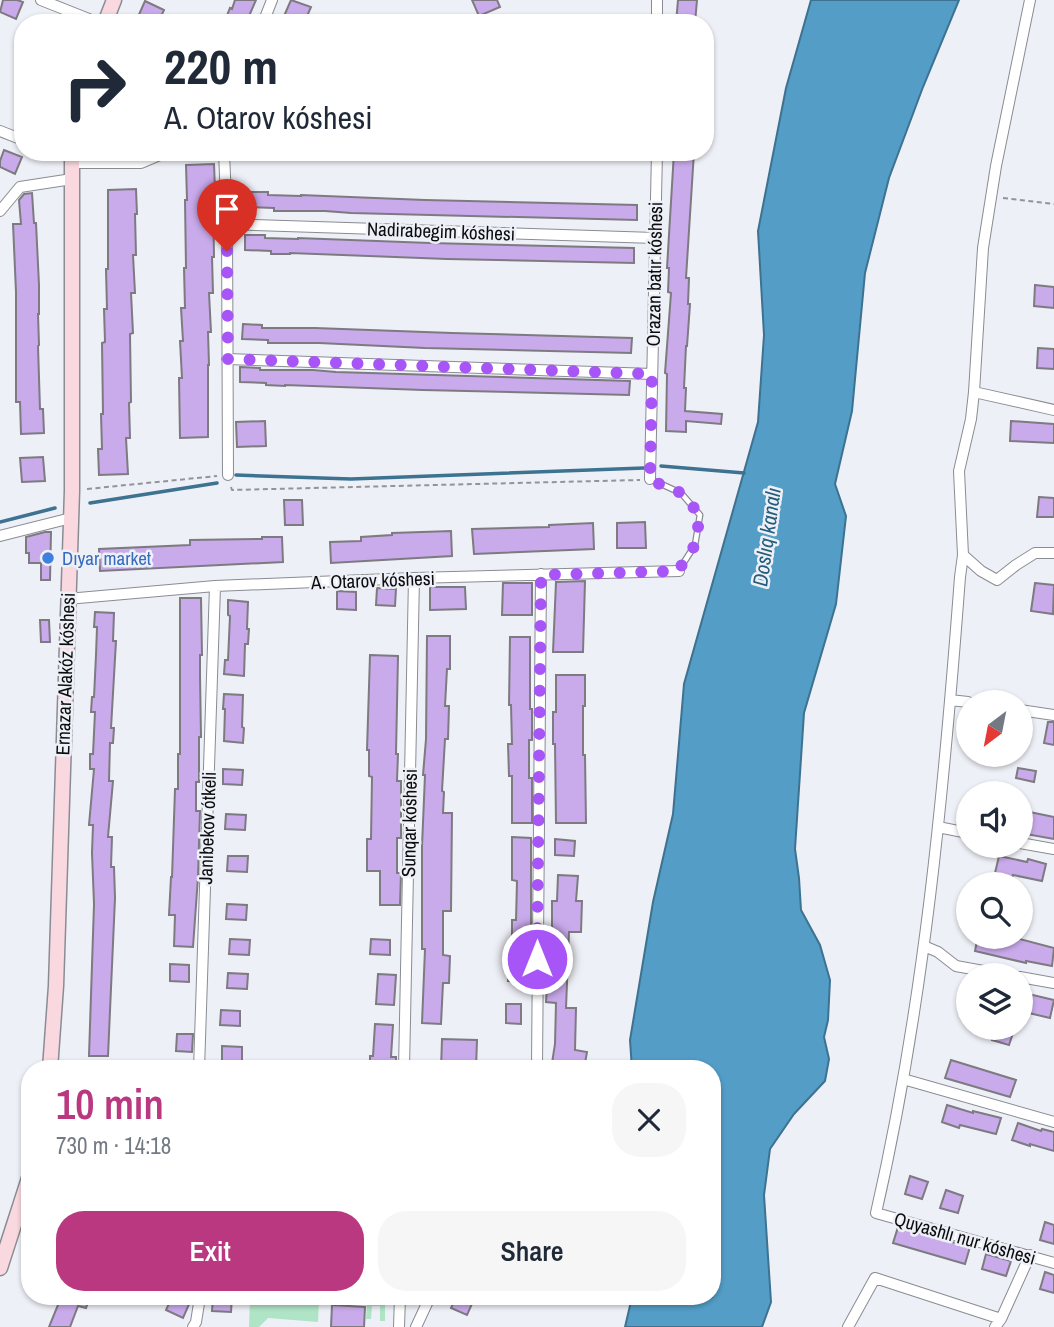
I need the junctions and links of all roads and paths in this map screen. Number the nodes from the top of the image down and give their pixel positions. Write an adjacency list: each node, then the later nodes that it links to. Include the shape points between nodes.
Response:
1 (41, 0): 3 (street)
2 (1030, 0): 10 (street)
3 (76, 14)
4 (72, 161): 9 (main road, Ernazar Alakóz kóshesi)
5 (113, 161): 6 (street)
6 (146, 161)
7 (224, 161): 13 (street)
8 (657, 161): 14 (street, Orazan batır kóshesi)
9 (72, 178): 12 (street, via 20,187); 21 (main road, Ernazar Alakóz kóshesi)
10 (991, 197): 11 (path); 17 (street, via 983,248)
11 (1054, 204)
12 (0, 211)
13 (227, 224): 14 (street, Nadirabegim kóshesi); 15 (street)
14 (655, 238): 16 (street, Orazan batır kóshesi)
15 (228, 359): 16 (street); 19 (street)
16 (652, 374): 20 (street, Orazan batır kóshesi)
17 (974, 392): 18 (street); 25 (street, via 959,471)
18 (1054, 410)
19 (228, 475): 20 (path, via 232,490); 21 (path)
20 (650, 480): 26 (lane, via 681,493 700,515 695,545)
21 (72, 491): 22 (main road, Ernazar Alakóz kóshesi)
22 (71, 518): 23 (street); 30 (main road, Ernazar Alakóz kóshesi)
23 (0, 536)
24 (1054, 553): 25 (street, via 1035,553 997,580)
25 (964, 555): 31 (street)
26 (678, 571): 27 (street, A. Otarov kóshesi)
27 (541, 575): 28 (street, A. Otarov kóshesi); 46 (street)
28 (414, 578): 29 (street, A. Otarov kóshesi); 45 (street, Sunqar kóshesi)
29 (215, 586): 30 (street, A. Otarov kóshesi); 44 (street, Janibekov ótkeli)
30 (67, 599): 43 (main road, Ernazar Alakóz kóshesi)
31 (950, 700): 32 (street); 35 (street)
32 (956, 701)
33 (1033, 712): 34 (street)
34 (1054, 715)
35 (938, 827): 36 (street); 39 (street)
36 (956, 831)
37 (1033, 845): 38 (street)
38 (1054, 849)
39 (924, 947): 40 (street); 47 (street)
40 (956, 966)
41 (1033, 980): 42 (street)
42 (1054, 984)
43 (51, 1060)
44 (199, 1060)
45 (404, 1060)
46 (537, 1060)
47 (902, 1079): 48 (street); 50 (street, Quyashlı nur kóshesi, via 876,1213)
48 (1054, 1122)
49 (21, 1203): 52 (main road)
50 (1030, 1255): 51 (street, Quyashlı nur kóshesi); 56 (street)
51 (1054, 1263)
52 (0, 1268)
53 (199, 1305): 57 (street)
54 (400, 1305): 58 (street)
55 (426, 1305): 59 (street)
56 (998, 1323): 60 (street, via 875,1278)
57 (198, 1325)
58 (399, 1327)
59 (416, 1327)
60 (848, 1327)

